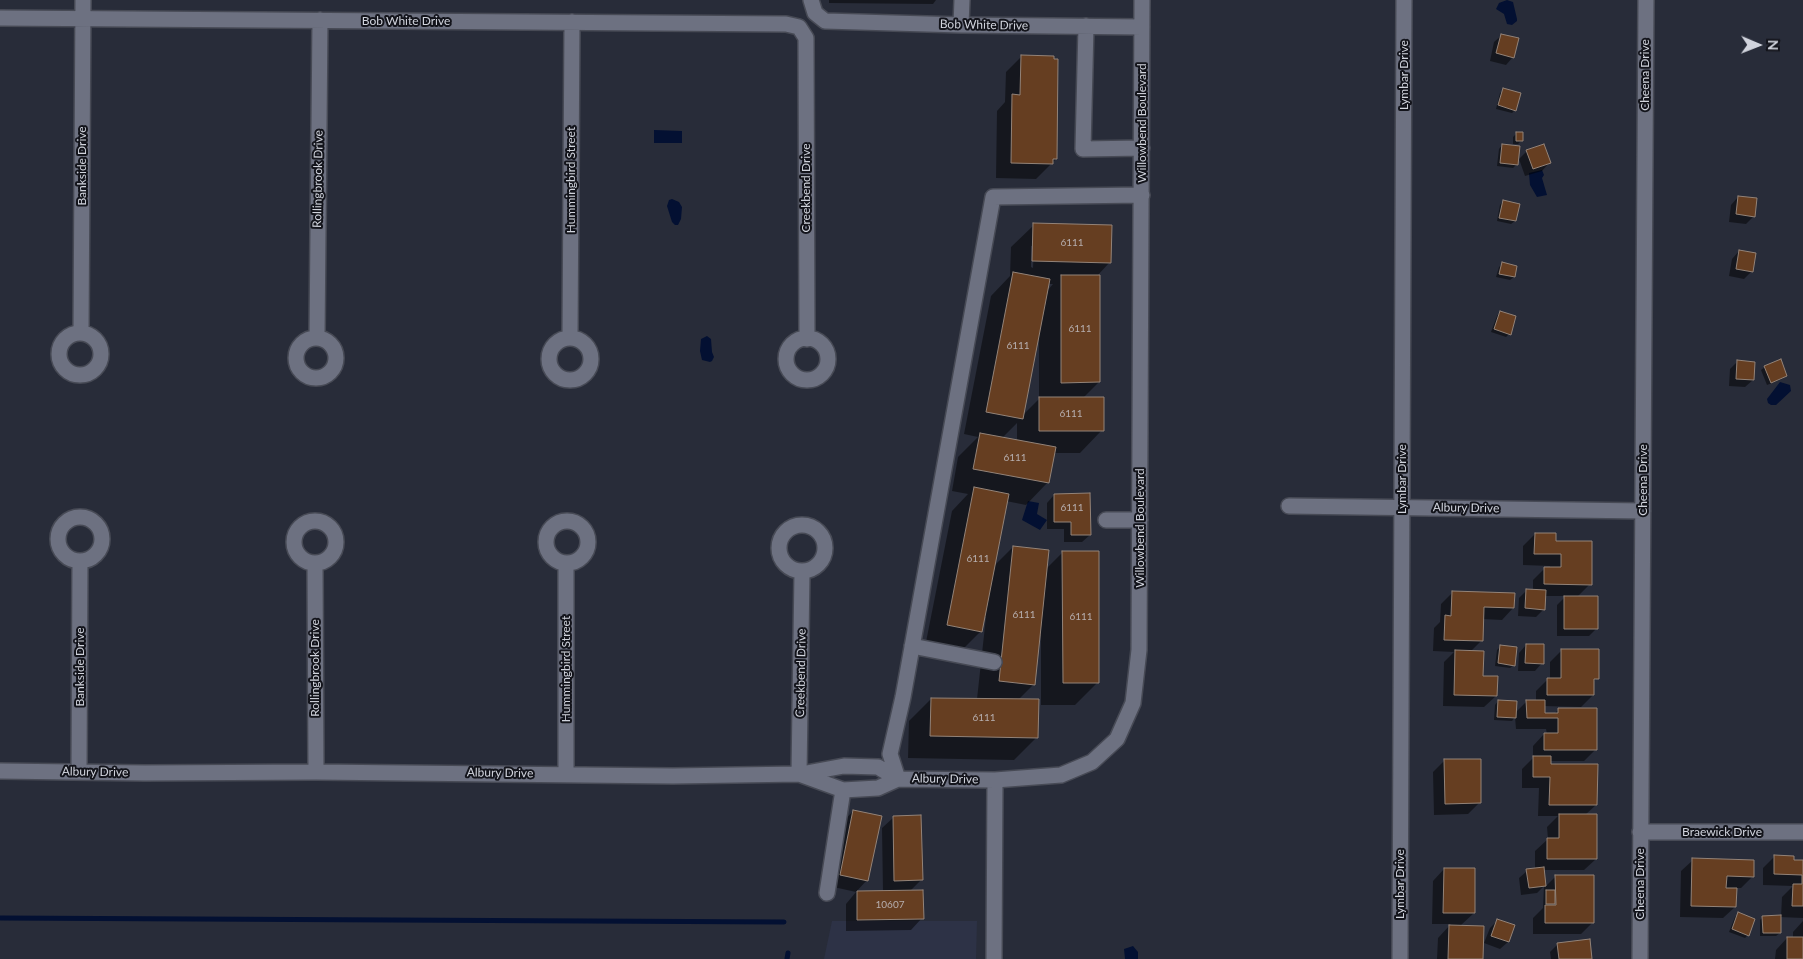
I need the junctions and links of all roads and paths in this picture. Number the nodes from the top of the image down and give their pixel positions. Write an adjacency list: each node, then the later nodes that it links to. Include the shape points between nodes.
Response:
1 (83, 0): 8 (street, Bankside Drive)
2 (811, 0): 11 (street, Bob White Drive, via 815,14 825,22)
3 (962, 0): 11 (street)
4 (1142, 0): 13 (street, Willowbend Boulevard)
5 (1404, 0): 22 (street, Lymbar Drive)
6 (1646, 0): 23 (street, Cheena Drive)
7 (0, 18): 8 (street, Bob White Drive)
8 (82, 18): 9 (street, Bob White Drive); 17 (street, Bankside Drive)
9 (320, 20): 10 (street, Bob White Drive); 19 (street, Rollingbrook Drive)
10 (572, 22): 14 (street, Bob White Drive, via 786,24 799,27); 18 (street, Hummingbird Street)
11 (962, 25): 12 (street, Bob White Drive)
12 (1086, 26): 13 (street, Bob White Drive); 15 (street, via 1083,149)
13 (1142, 27): 15 (street, Willowbend Boulevard)
14 (806, 38): 20 (street, Creekbend Drive)
15 (1142, 148): 16 (street, Willowbend Boulevard)
16 (1142, 195): 25 (street, Willowbend Boulevard); 30 (street, via 993,197)
17 (80, 333)
18 (570, 337)
19 (317, 338)
20 (807, 339)
21 (1289, 506): 22 (street, Albury Drive)
22 (1402, 508): 23 (street, Albury Drive); 44 (street, Lymbar Drive)
23 (1642, 511): 40 (street, Cheena Drive)
24 (1106, 520): 25 (street)
25 (1140, 520): 38 (street, Willowbend Boulevard, via 1139,650 1133,703 1117,739 1092,762 1061,775)
26 (80, 562): 33 (street, Bankside Drive)
27 (315, 564): 34 (street, Rollingbrook Drive)
28 (566, 564): 35 (street, Hummingbird Street)
29 (802, 572): 36 (street, Creekbend Drive)
30 (912, 646): 31 (street); 37 (street, via 890,754)
31 (994, 662)
32 (0, 771): 33 (street, Albury Drive)
33 (79, 771): 34 (street, Albury Drive)
34 (316, 772): 35 (street, Albury Drive)
35 (566, 774): 36 (street, Albury Drive)
36 (799, 774): 37 (street, via 844,766 878,767); 39 (street, Albury Drive)
37 (898, 778): 38 (street, Albury Drive); 39 (street, Albury Drive, via 878,788)
38 (995, 780): 43 (street)
39 (843, 790): 42 (street)
40 (1640, 832): 41 (street, Braewick Drive); 45 (street, Cheena Drive)
41 (1803, 832)
42 (827, 892)
43 (994, 959)
44 (1400, 959)
45 (1640, 959)

